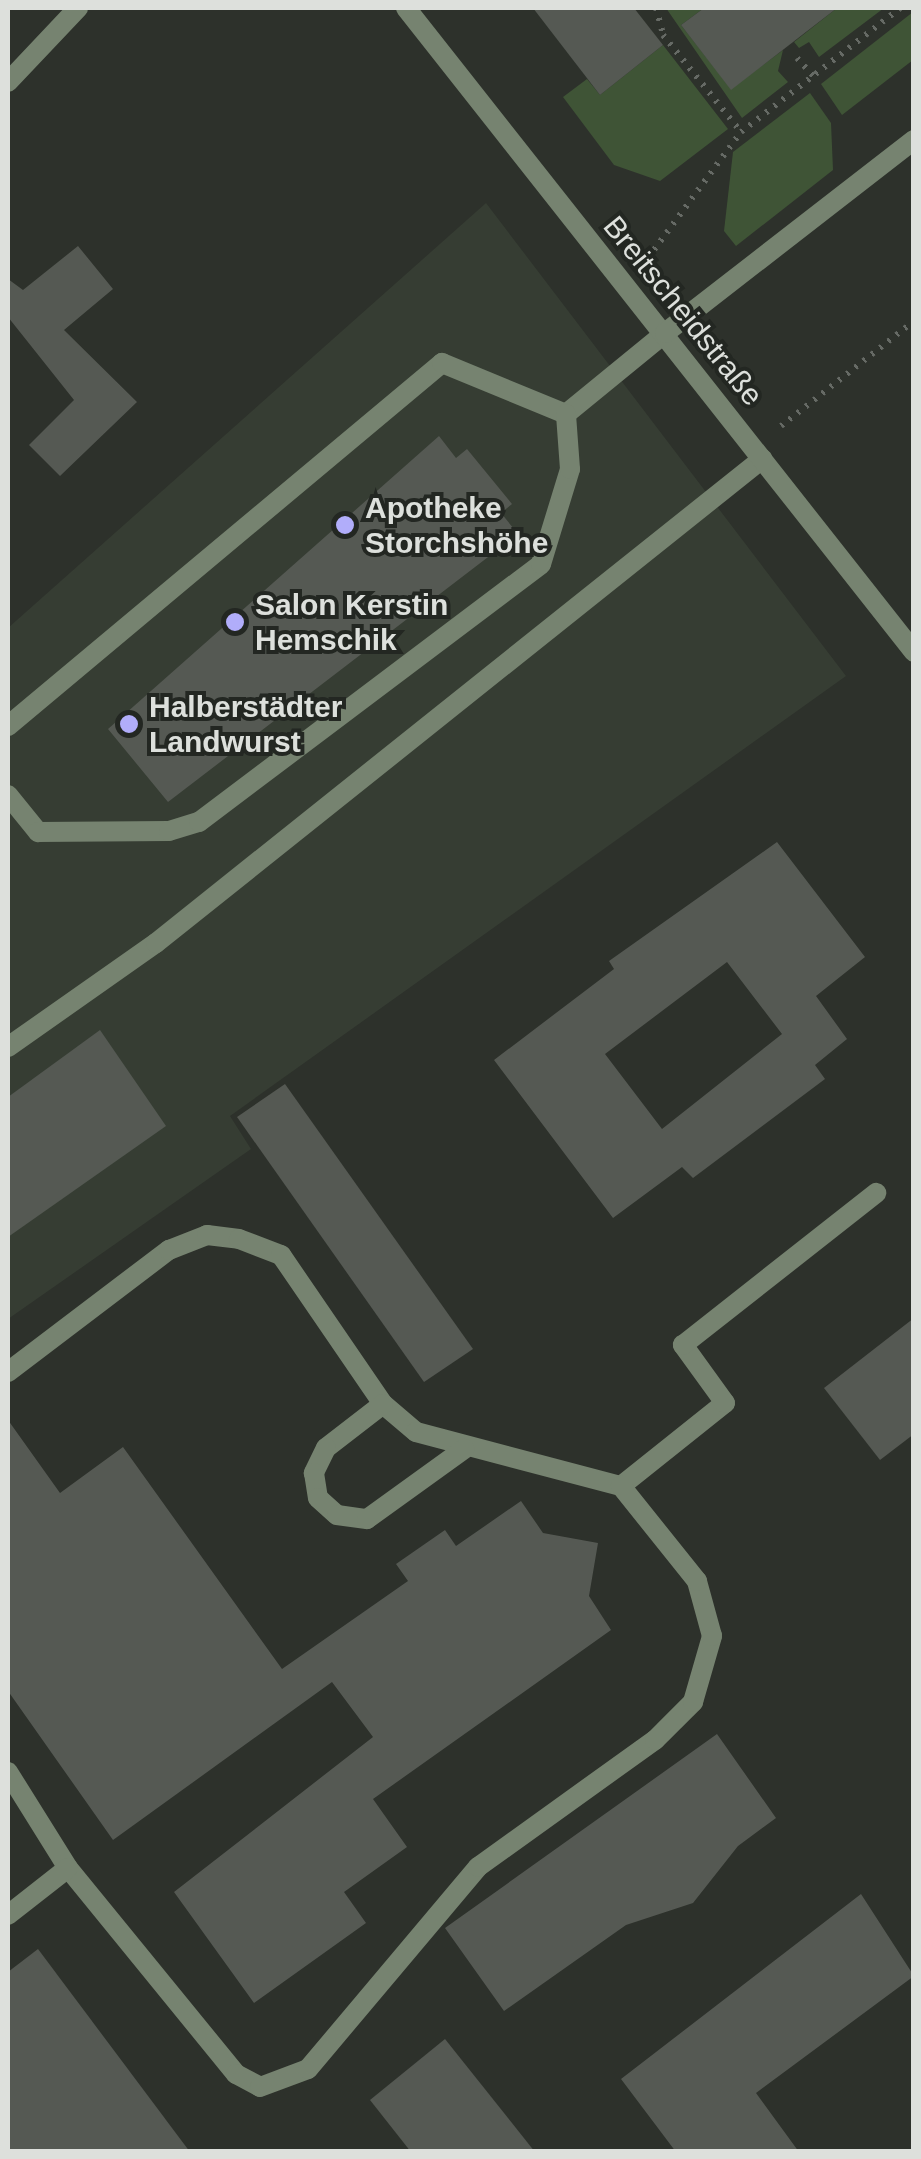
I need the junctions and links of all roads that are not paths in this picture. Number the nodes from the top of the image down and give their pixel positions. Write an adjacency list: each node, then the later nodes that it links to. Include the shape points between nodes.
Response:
1 (78, 8): 3 (street)
2 (406, 8): 5 (street, Breitscheidstraße)
3 (8, 82)
4 (914, 140): 5 (street)
5 (665, 333): 6 (street); 7 (street, Breitscheidstraße)
6 (566, 414): 9 (street, via 442,363); 10 (street, via 570,469 541,564 199,822 169,831 38,832)
7 (757, 454): 8 (street, Breitscheidstraße); 11 (street, via 156,943)
8 (914, 652)
9 (8, 726)
10 (8, 795)
11 (8, 1047)
12 (876, 1194): 16 (street, via 684,1345 724,1404)
13 (8, 1372): 14 (street, via 169,1250 207,1236 281,1255)
14 (383, 1404): 15 (street, via 416,1432); 15 (street, via 326,1448 314,1473 318,1498 338,1514 367,1519)
15 (464, 1449): 16 (street)
16 (621, 1486): 18 (street, via 698,1581 712,1636 694,1702 655,1740 478,1867 308,2070 260,2087 236,2074)
17 (8, 1772): 18 (street)
18 (68, 1868): 19 (street)
19 (8, 1916)

